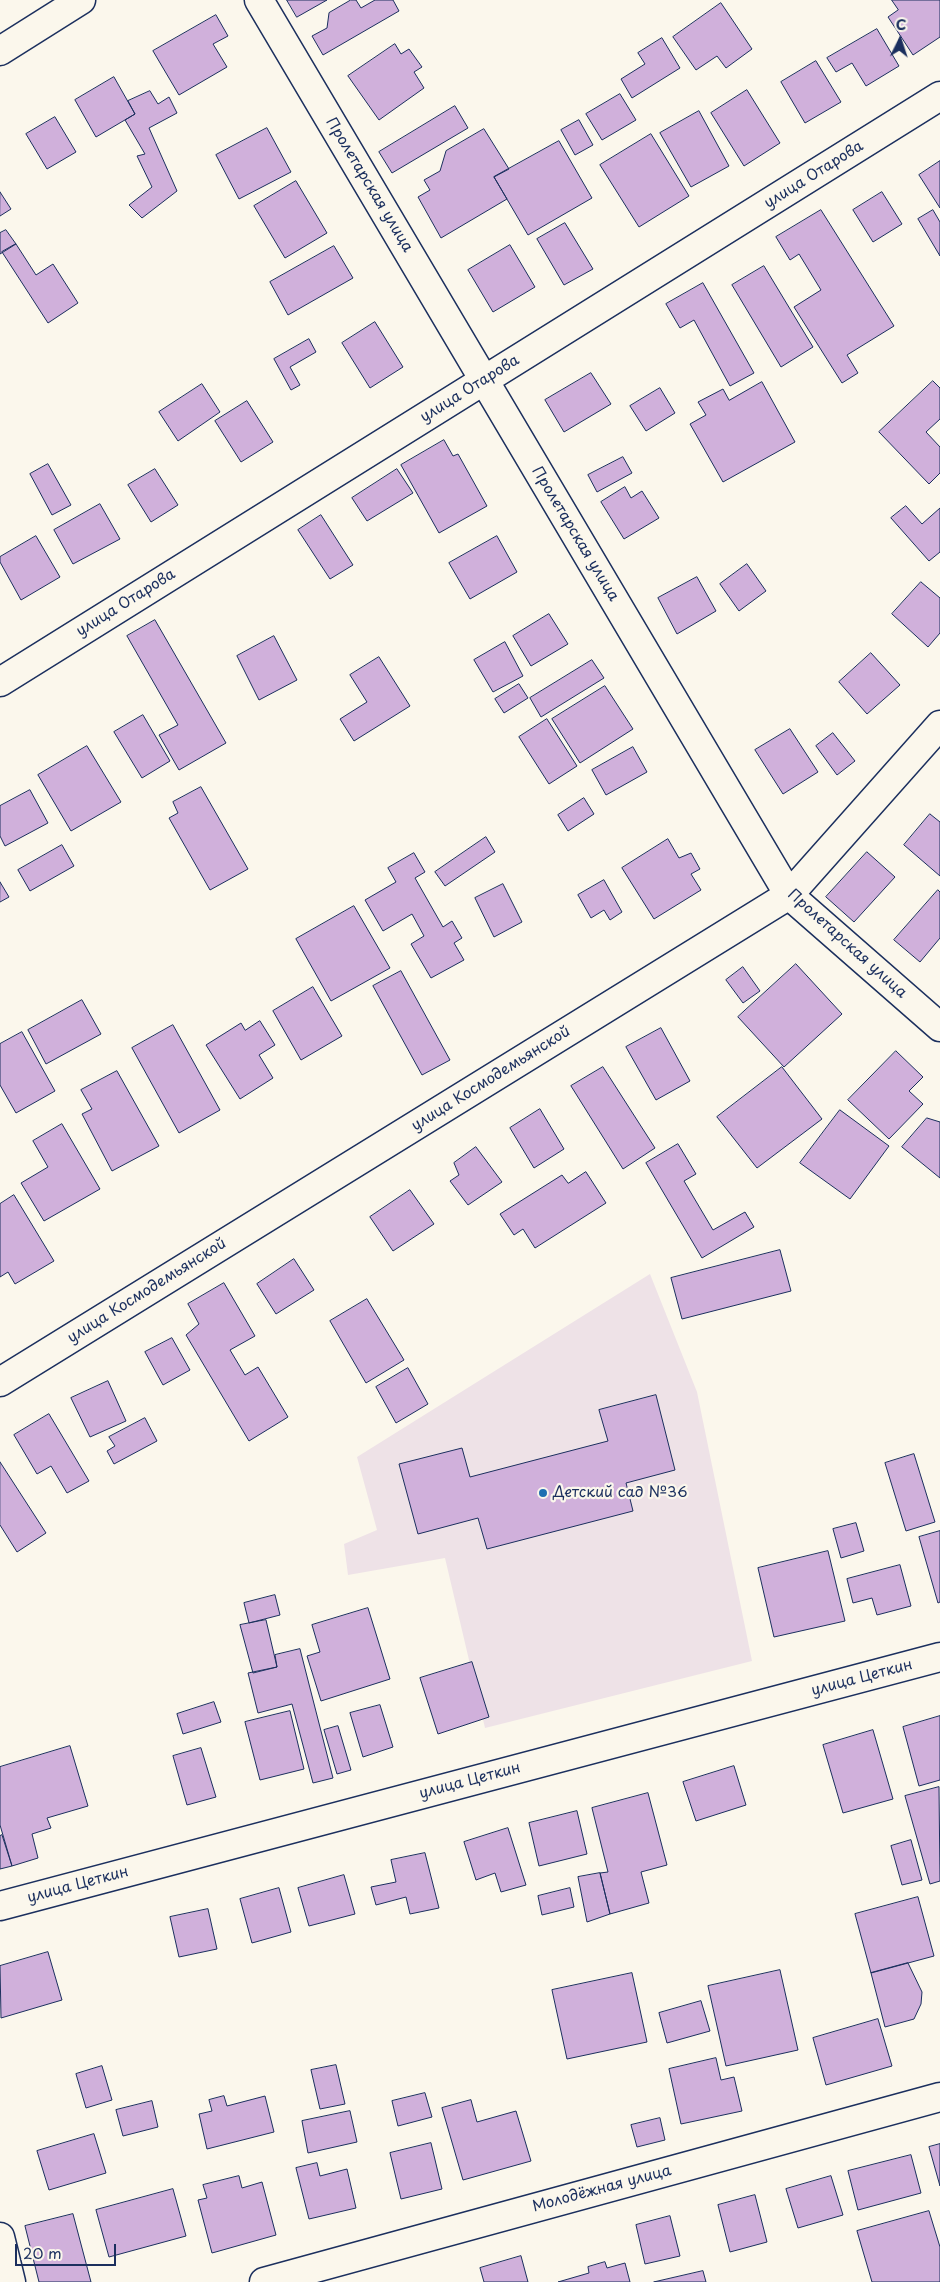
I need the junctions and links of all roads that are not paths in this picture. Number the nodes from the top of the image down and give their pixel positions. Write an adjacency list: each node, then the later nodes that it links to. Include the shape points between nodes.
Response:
1 (81, 0): 3 (street)
2 (259, 0): 5 (street, Пролетарская улица)
3 (0, 51)
4 (940, 96): 5 (street, улица Отарова)
5 (485, 380): 6 (street, улица Отарова); 8 (street, Пролетарская улица)
6 (0, 682)
7 (940, 725): 8 (street, улица Космодемьянской)
8 (789, 895): 9 (street, Пролетарская улица); 10 (street, улица Космодемьянской)
9 (940, 1027)
10 (0, 1382)
11 (940, 1657): 12 (street, улица Цеткин)
12 (0, 1906)
13 (940, 2097): 16 (street, Молодёжная улица)
14 (0, 2236): 15 (street)
15 (11, 2282)
16 (264, 2282)

